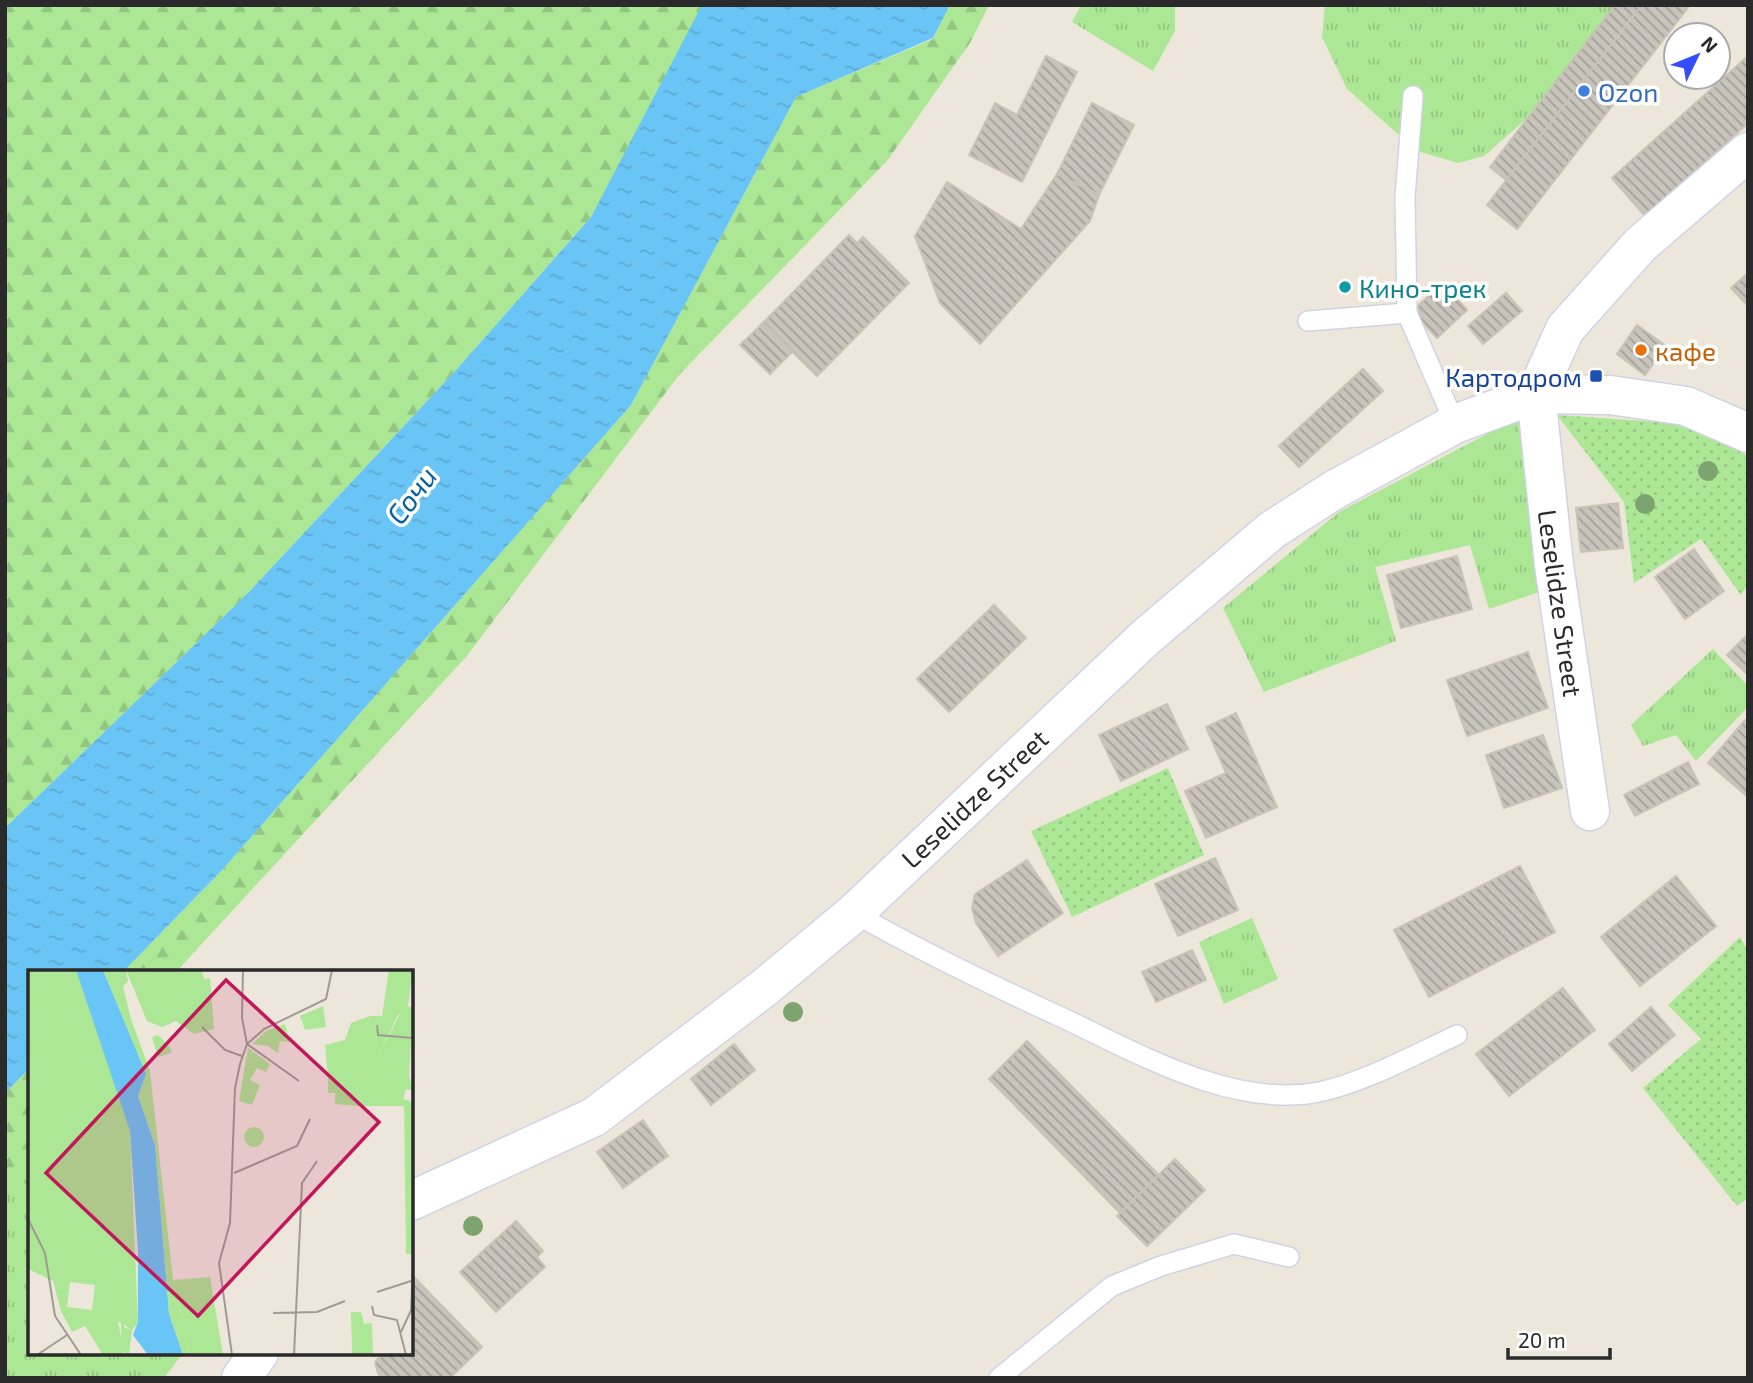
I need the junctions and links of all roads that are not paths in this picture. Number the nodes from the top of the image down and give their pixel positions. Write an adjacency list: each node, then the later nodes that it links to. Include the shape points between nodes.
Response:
1 (1413, 96): 3 (lane, via 1405,197)
2 (1748, 152): 5 (street, via 1640,245 1565,329)
3 (1407, 313): 4 (lane); 6 (lane)
4 (1308, 321)
5 (1535, 394): 6 (street, Leselidze Street); 7 (street, Leselidze Street, via 1610,395 1686,406); 8 (street, Leselidze Street, via 1554,565)
6 (1455, 424): 9 (street, Leselidze Street, via 1334,490 1272,530 1146,637)
7 (1748, 433)
8 (1590, 811)
9 (854, 913): 10 (lane, via 932,958 1133,1051 1200,1080 1267,1095 1320,1092); 11 (street, Leselidze Street, via 594,1117)
10 (1457, 1035)
11 (413, 1200)
12 (1289, 1258): 15 (lane, via 1234,1244 1112,1286)
13 (258, 1355): 14 (street)
14 (241, 1378)
15 (999, 1378)

